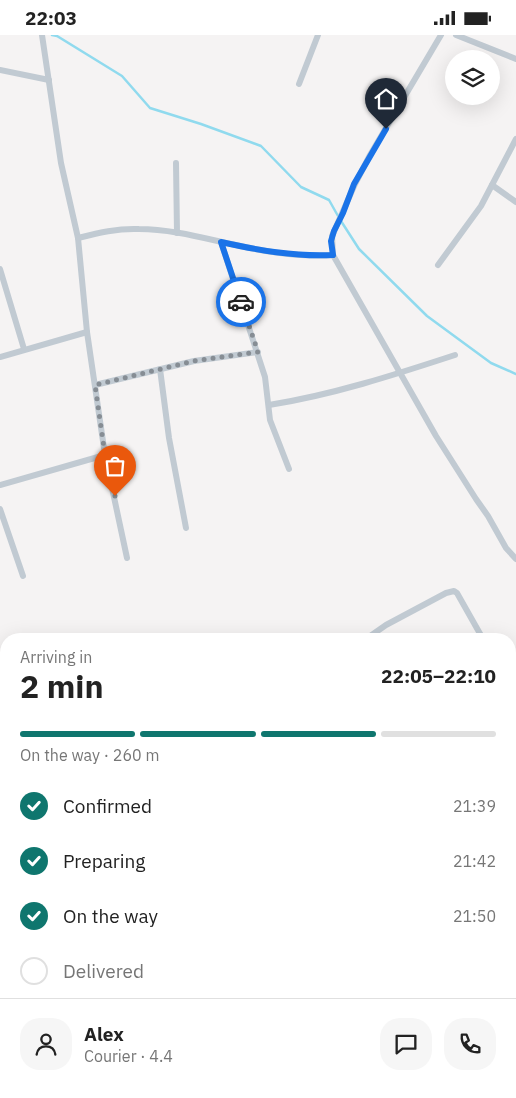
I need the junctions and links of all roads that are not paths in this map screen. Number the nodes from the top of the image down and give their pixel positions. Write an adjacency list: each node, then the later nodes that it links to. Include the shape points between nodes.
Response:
1 (318, 35): 8 (street)
2 (441, 35): 16 (street, via 354,184 332,236)
3 (456, 35): 5 (street)
4 (42, 36): 7 (street)
5 (516, 59)
6 (0, 70): 7 (street)
7 (49, 80): 14 (street, via 61,163)
8 (299, 84)
9 (516, 139): 11 (street)
10 (176, 163): 13 (street)
11 (492, 185): 12 (street); 17 (street, via 481,206)
12 (516, 202)
13 (177, 233): 14 (street, via 123,229); 15 (street)
14 (78, 237): 19 (street)
15 (221, 242): 16 (street, via 276,252); 21 (street)
16 (333, 255): 25 (street)
17 (438, 265)
18 (0, 269): 20 (street)
19 (87, 332): 20 (street); 26 (street)
20 (24, 349): 23 (street)
21 (258, 352): 24 (street); 27 (street, via 266,377)
22 (455, 355): 25 (street)
23 (0, 357)
24 (160, 369): 26 (street); 32 (street)
25 (401, 372): 27 (street); 34 (street, via 446,452)
26 (95, 385): 28 (street)
27 (269, 405): 29 (street, via 270,421)
28 (105, 455): 30 (street); 33 (street)
29 (290, 469)
30 (0, 485)
31 (0, 509): 35 (street)
32 (186, 528)
33 (127, 558)
34 (516, 559)
35 (23, 577)
36 (375, 633): 37 (street, via 454,591)
37 (480, 633)

